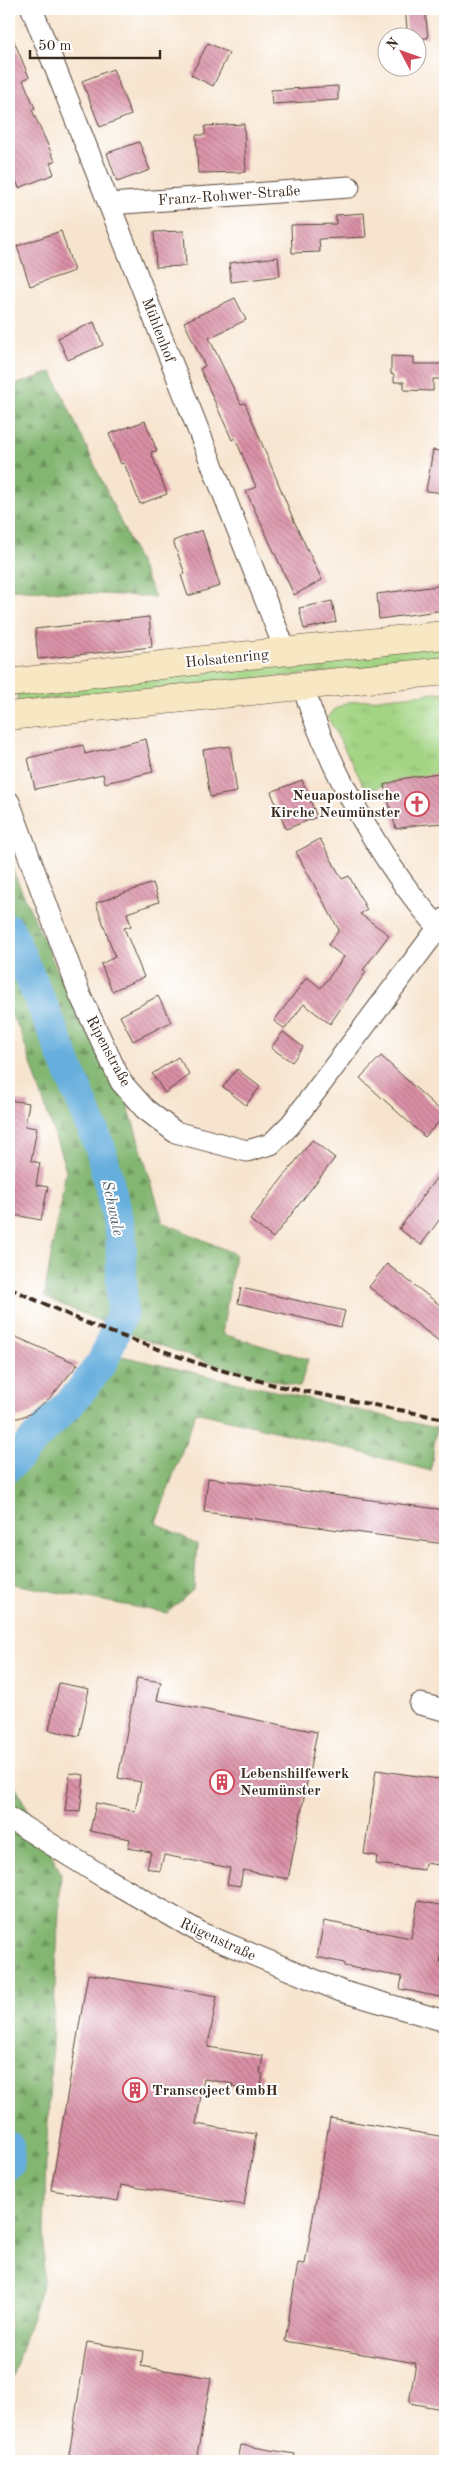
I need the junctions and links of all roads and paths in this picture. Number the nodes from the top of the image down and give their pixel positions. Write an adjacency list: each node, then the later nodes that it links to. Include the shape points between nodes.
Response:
1 (32, 9): 3 (street, Mühlenhof)
2 (349, 187): 3 (street, Franz-Rohwer-Straße)
3 (109, 204): 5 (street, Mühlenhof)
4 (445, 634): 5 (main road, Holsatenring)
5 (286, 652): 7 (main road, Holsatenring)
6 (445, 670): 8 (main road)
7 (9, 683)
8 (303, 686): 9 (main road); 11 (street, via 315,724 346,786 407,890)
9 (9, 716)
10 (9, 802): 11 (street, Ripenstraße, via 80,995 121,1082 145,1108 175,1132 247,1151 271,1144 291,1124)
11 (443, 927)
12 (420, 1704): 13 (street)
13 (445, 1710)
14 (9, 1818): 15 (street, Rügenstraße, via 203,1934 341,1991)
15 (445, 2021)

